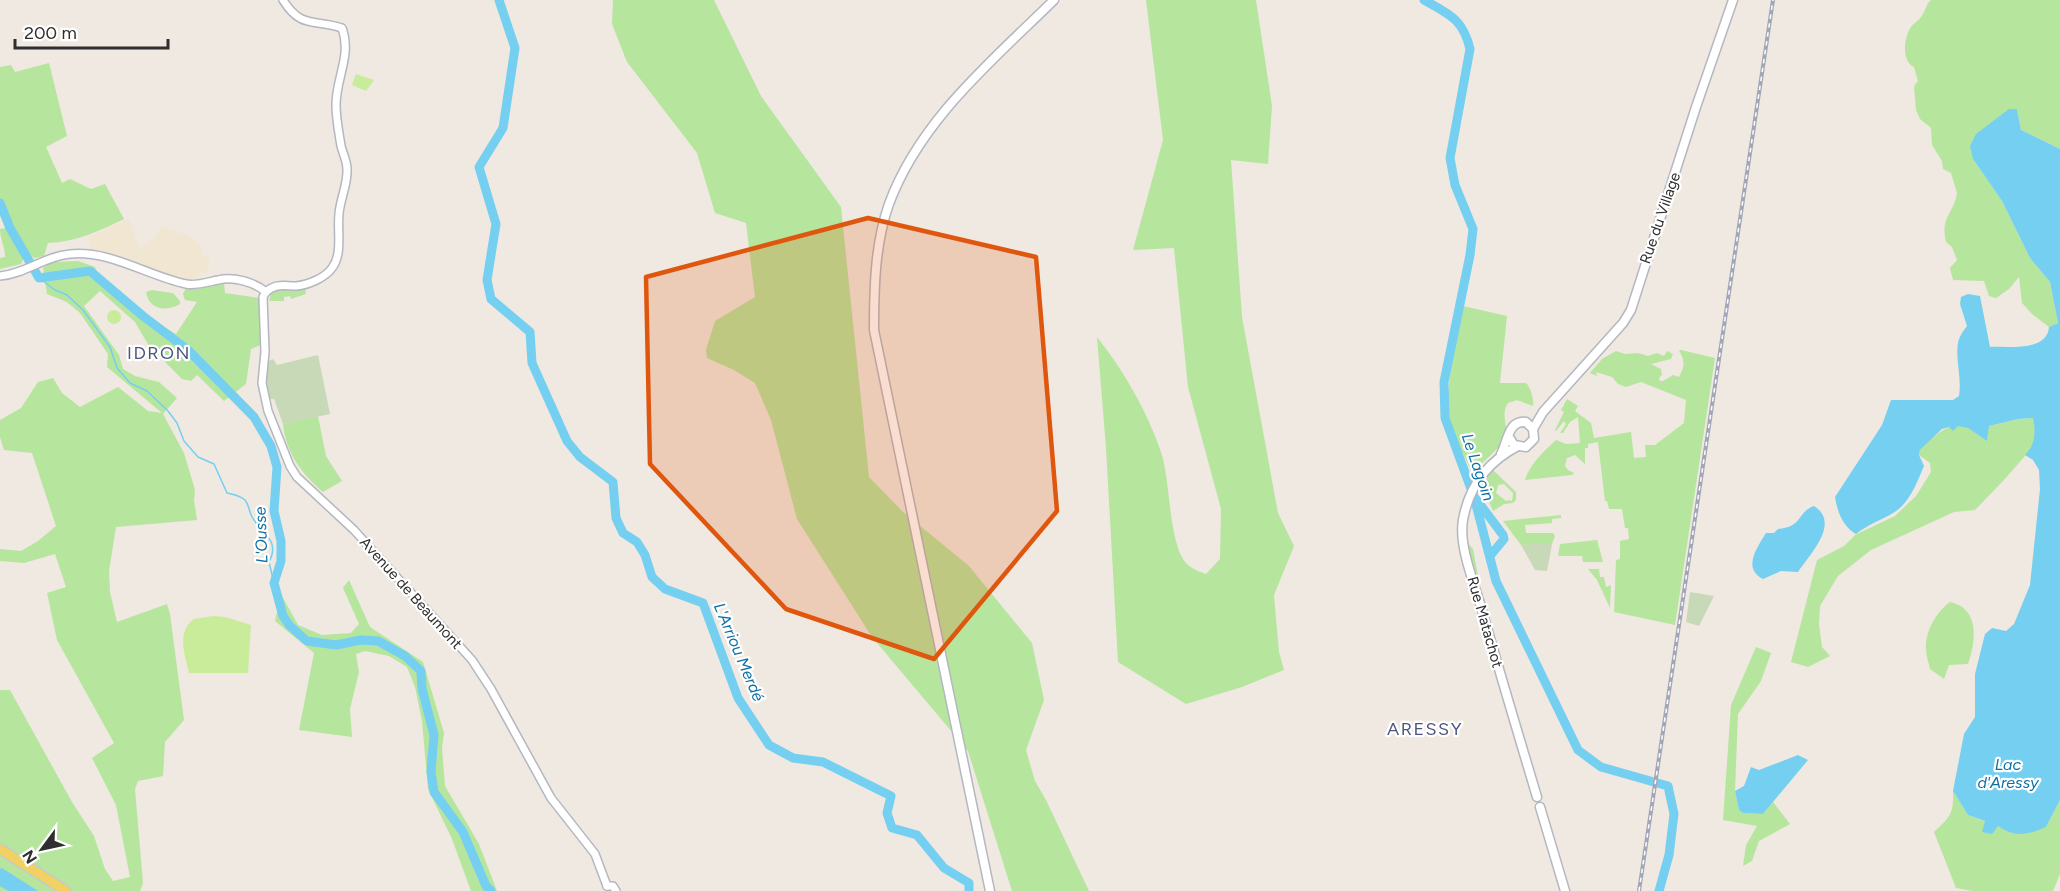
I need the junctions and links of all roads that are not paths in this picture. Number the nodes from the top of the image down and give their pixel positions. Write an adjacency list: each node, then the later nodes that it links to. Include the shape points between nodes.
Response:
1 (283, 0): 7 (street, via 290,12 302,20 342,28 346,54 336,105 347,173 339,213 336,263 327,274 311,282 276,285)
2 (1054, 0): 5 (main road)
3 (1061, 0): 5 (main road)
4 (1733, 0): 8 (main road, Rue du Village, via 1631,310)
5 (942, 115): 18 (main road, via 921,141 889,206 880,240 874,302)
6 (0, 276): 7 (street, via 68,254 90,254 188,285 227,278)
7 (266, 292): 15 (street, Avenue de Beaumont, via 262,383 268,411 290,466 472,660 551,798 595,854)
8 (1543, 412): 9 (main road, Rue du Village); 10 (main road, Rue du Village)
9 (1526, 422): 10 (main road); 11 (main road, via 1515,423)
10 (1533, 429): 12 (main road, via 1530,444)
11 (1509, 437): 12 (main road); 13 (main road, Rue Matachot)
12 (1518, 446): 13 (main road, Rue Matachot)
13 (1501, 454): 19 (main road, Rue Matachot, via 1470,496 1463,521 1466,553 1537,797 1545,801 1540,807)
14 (0, 849): 16 (main road)
15 (604, 888): 17 (street, via 613,886)
16 (66, 891)
17 (616, 891)
18 (990, 891)
19 (1565, 891)

